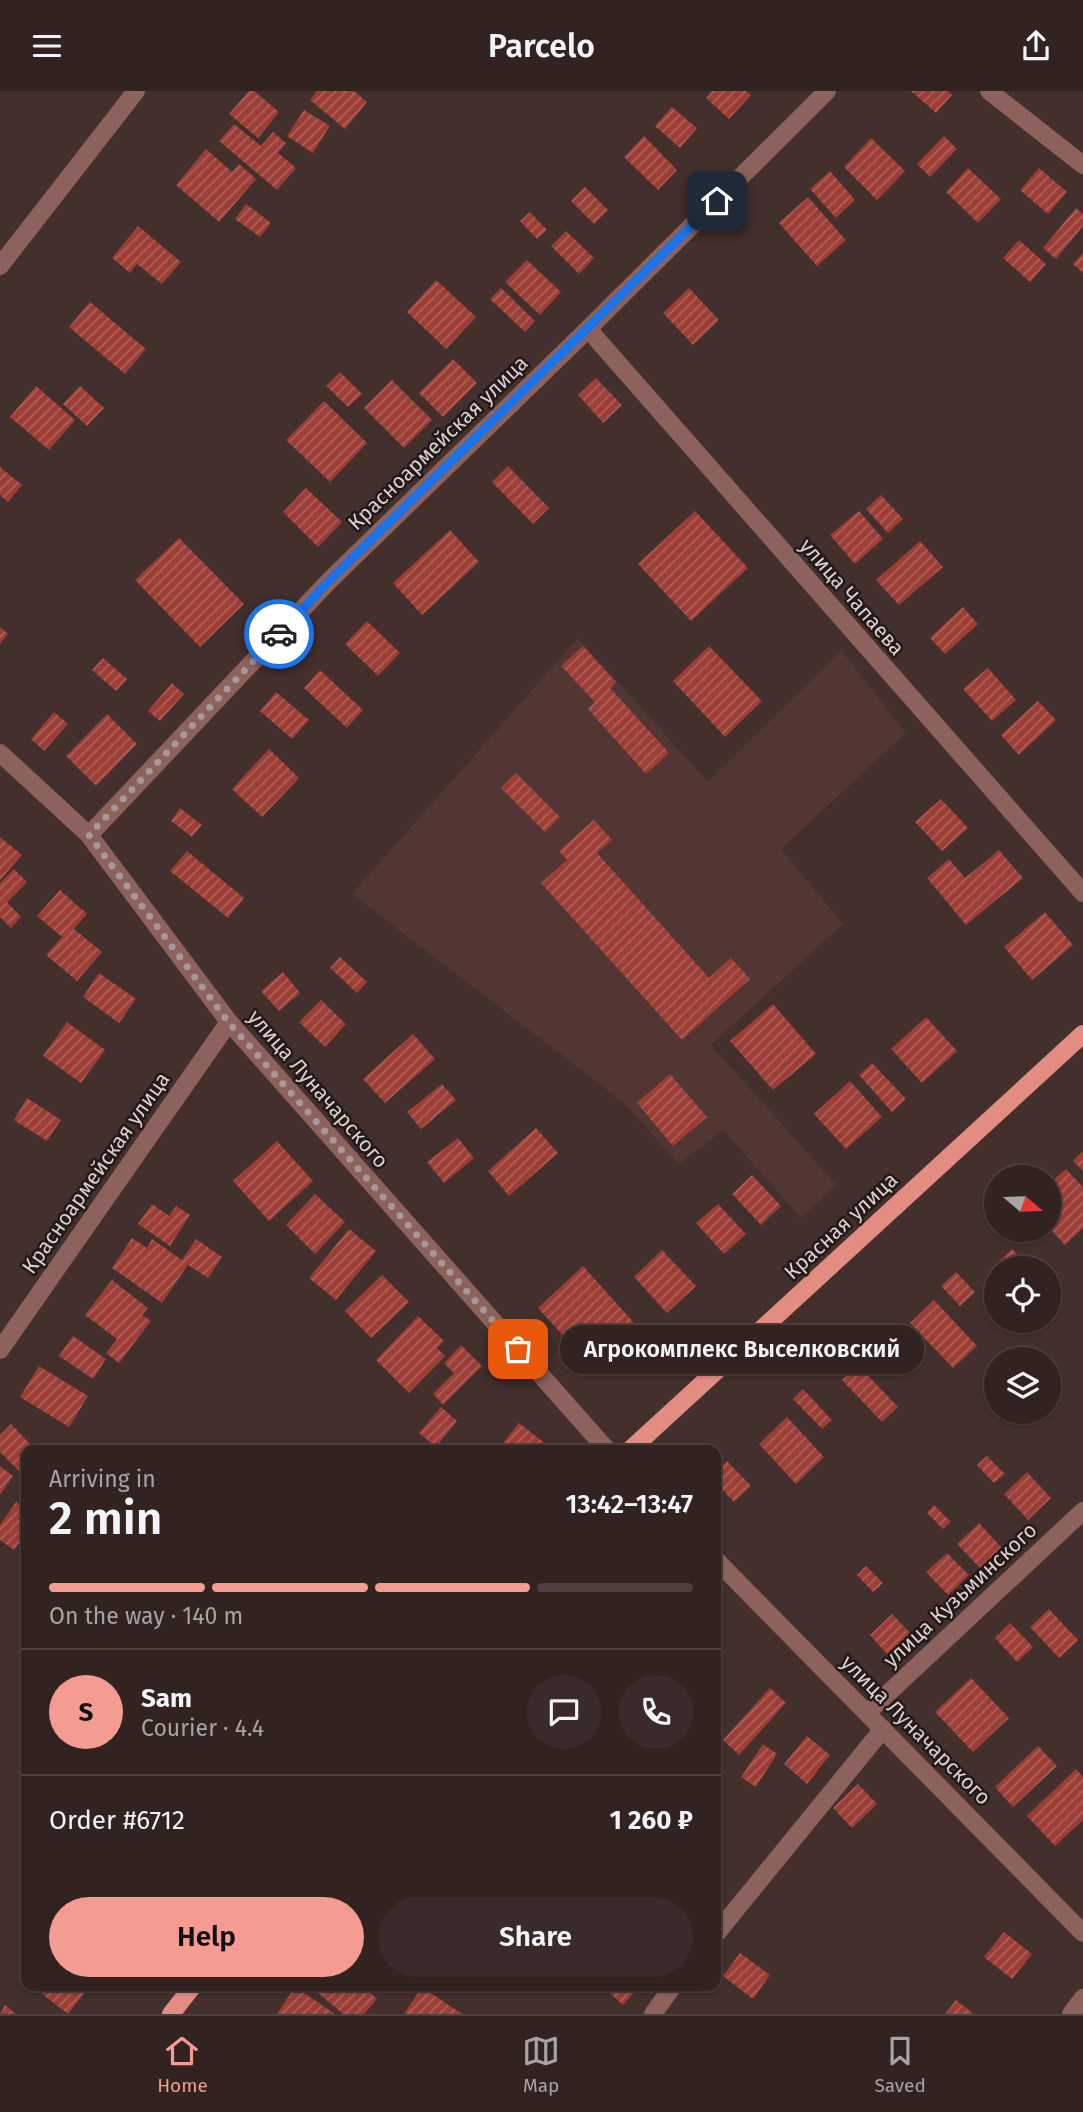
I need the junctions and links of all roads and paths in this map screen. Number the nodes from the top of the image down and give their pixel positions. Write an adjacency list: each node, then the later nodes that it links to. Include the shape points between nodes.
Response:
1 (136, 91): 5 (street)
2 (827, 91): 6 (street, Красноармейская улица)
3 (989, 91): 4 (street)
4 (1083, 165)
5 (0, 266)
6 (588, 329): 8 (street, Красноармейская улица, via 329,581); 9 (street, улица Чапаева)
7 (0, 753): 8 (street, улица Луначарского)
8 (89, 835): 10 (street, улица Луначарского)
9 (1083, 893)
10 (229, 1023): 12 (street, Красноармейская улица); 13 (street, улица Луначарского)
11 (1083, 1034): 14 (main road, Красная улица)
12 (0, 1350)
13 (603, 1445)
14 (636, 1445)
15 (1083, 1511): 17 (street, улица Кузьминского)
16 (721, 1565): 17 (street, улица Луначарского)
17 (867, 1713): 18 (street, улица Луначарского)
18 (883, 1729): 19 (street); 20 (street, улица Луначарского)
19 (721, 1928)
20 (1083, 1933)
21 (189, 1991): 24 (main road)
22 (669, 1991): 25 (street)
23 (1083, 1998): 26 (street)
24 (171, 2014)
25 (653, 2014)
26 (1071, 2014)

